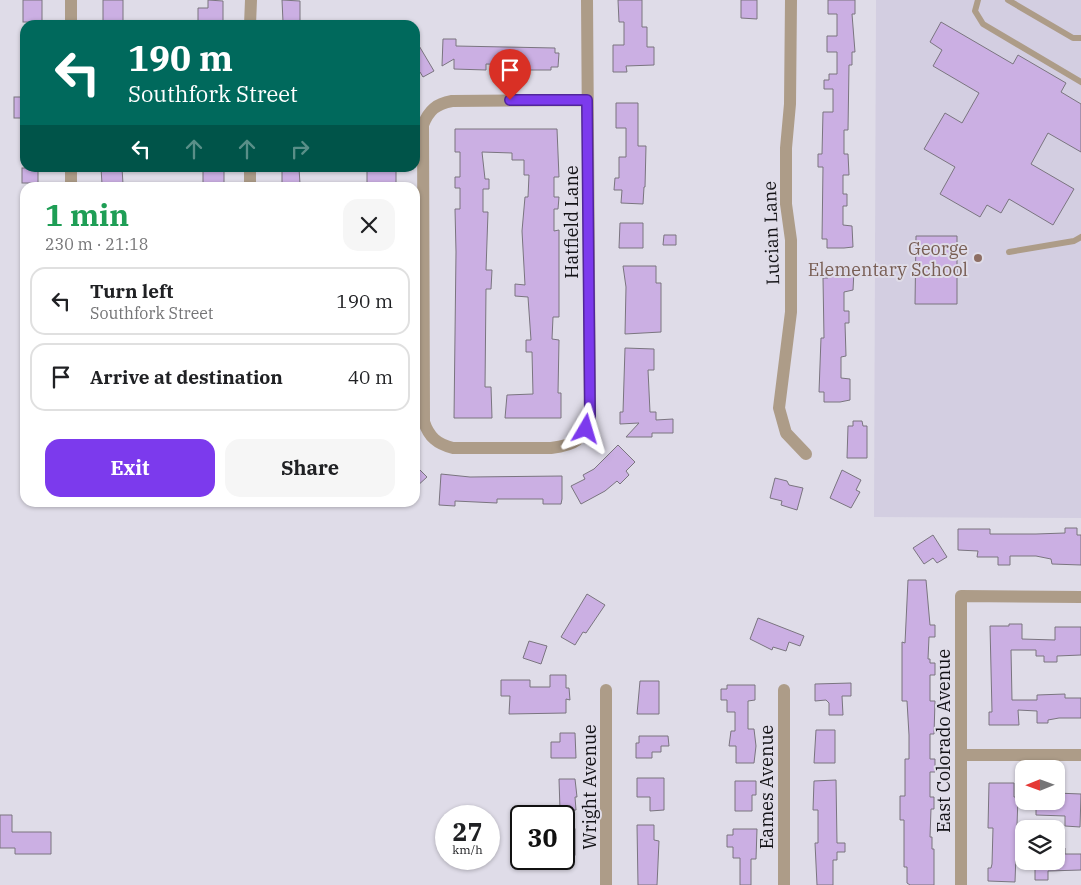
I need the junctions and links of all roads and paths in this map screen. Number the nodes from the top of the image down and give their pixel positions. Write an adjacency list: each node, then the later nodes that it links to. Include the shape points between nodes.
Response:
1 (71, 0): 7 (street)
2 (250, 0): 8 (street)
3 (587, 0): 11 (street, Hatfield Lane)
4 (791, 0): 14 (street, Lucian Lane, via 790,104 786,148 786,204 792,240 791,312 779,408 786,433)
5 (978, 0): 10 (lane, via 975,11 983,24)
6 (1008, 0): 9 (lane, via 1073,38)
7 (71, 20)
8 (250, 20)
9 (1081, 38)
10 (1081, 82)
11 (587, 100): 11 (street, Hatfield Lane, via 452,101 433,108 424,125 424,422 433,440 453,448 551,448 578,440 586,429 590,416)
12 (1081, 237): 13 (lane)
13 (1009, 252)
14 (806, 454)
15 (1081, 597): 18 (street, East Colorado Avenue, via 962,596)
16 (606, 690): 20 (street, Wright Avenue)
17 (784, 690): 21 (street, Eames Avenue)
18 (961, 755): 19 (street); 22 (street, East Colorado Avenue)
19 (1081, 755)
20 (606, 885)
21 (784, 885)
22 (960, 885)

